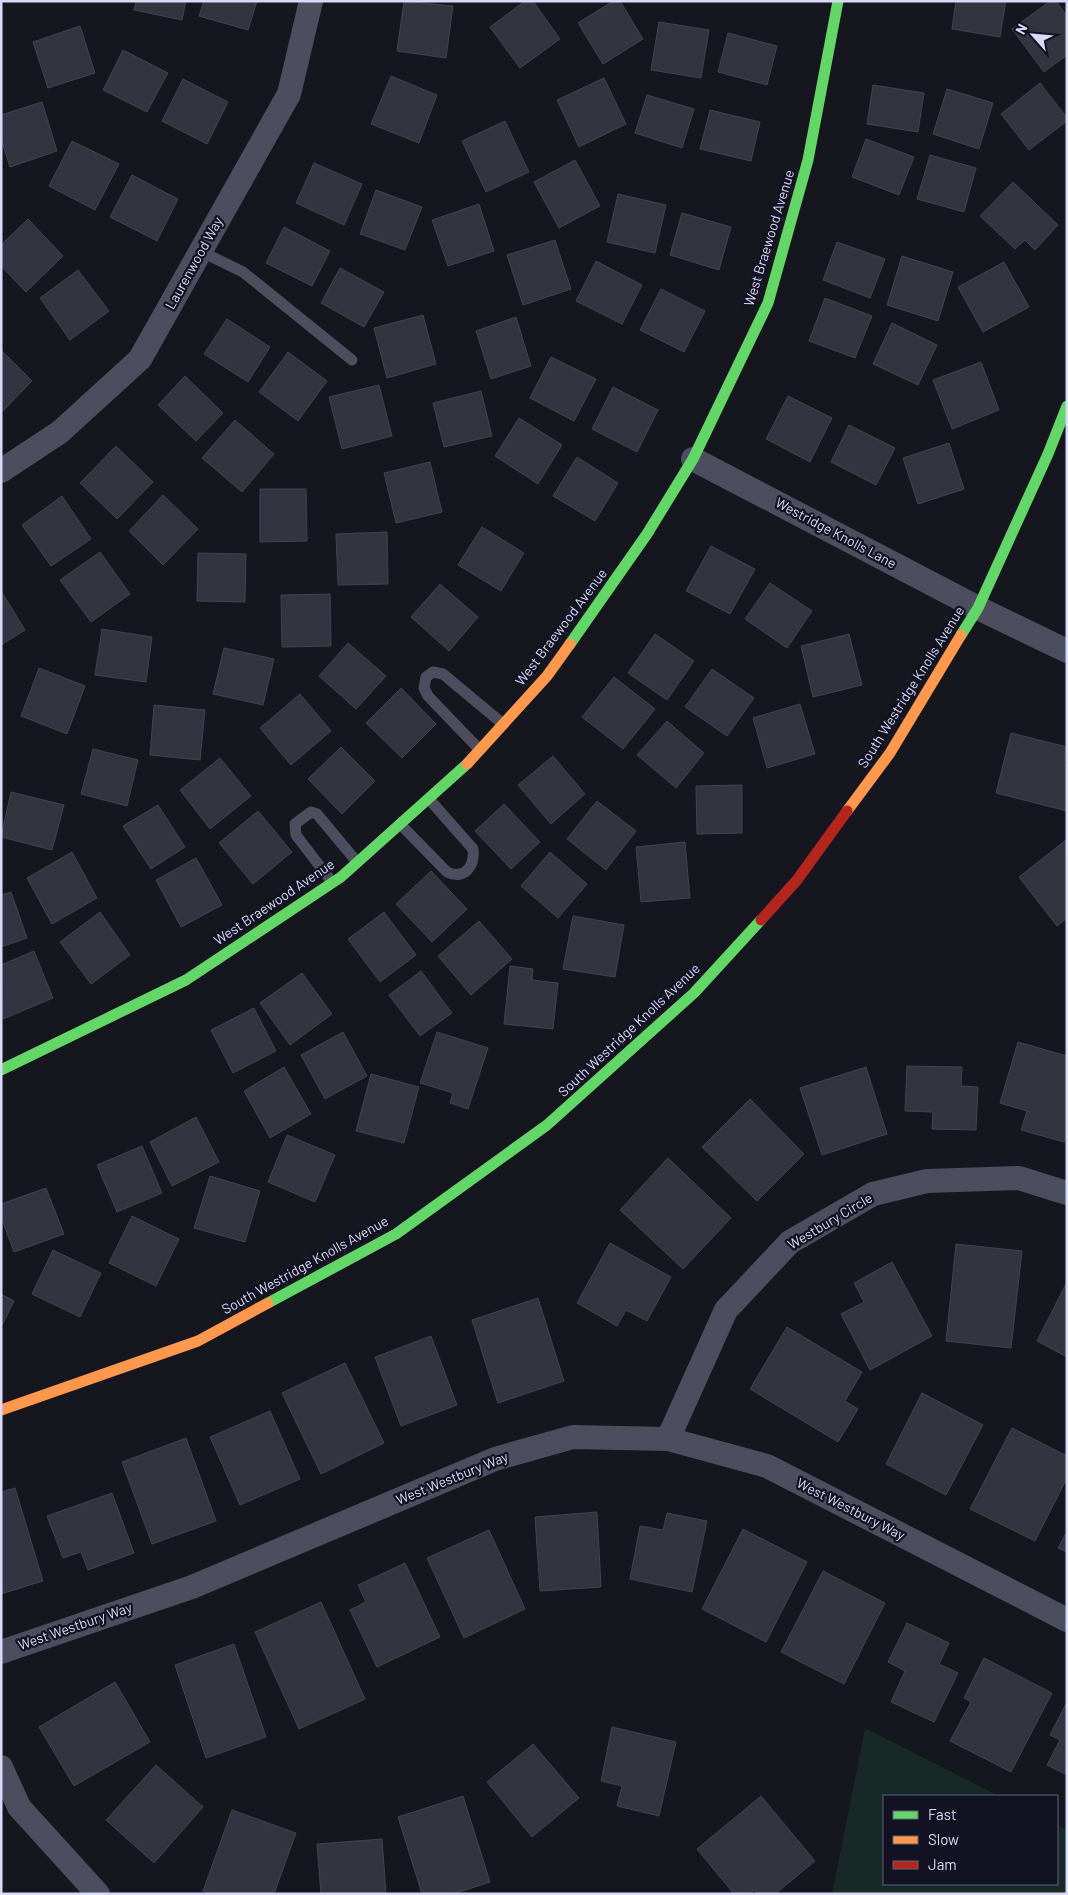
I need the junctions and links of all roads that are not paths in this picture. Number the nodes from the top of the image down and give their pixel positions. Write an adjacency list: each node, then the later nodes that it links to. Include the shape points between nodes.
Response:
1 (311, 1): 3 (street, Laurenwood Way, via 289,94)
2 (838, 1): 6 (street, West Braewood Avenue, via 808,160 768,303)
3 (200, 251): 4 (lane, via 243,272); 7 (street, Laurenwood Way, via 140,359 60,432)
4 (352, 360)
5 (1067, 406): 8 (street, South Westridge Knolls Avenue)
6 (694, 459): 8 (street, Westridge Knolls Lane); 10 (street, West Braewood Avenue, via 648,534 547,676)
7 (1, 471)
8 (978, 608): 9 (street, Westridge Knolls Lane); 18 (street, South Westridge Knolls Avenue, via 890,753 797,880 694,993 547,1125 396,1234 198,1341)
9 (1067, 651)
10 (504, 724): 11 (street, West Braewood Avenue); 11 (lane, via 443,674 433,672 426,677 424,688 428,696)
11 (480, 750): 12 (street, West Braewood Avenue)
12 (428, 798): 13 (street, West Braewood Avenue); 13 (lane, via 473,849 471,867 461,876 447,872)
13 (400, 824): 14 (street, West Braewood Avenue)
14 (357, 862): 15 (street, West Braewood Avenue); 15 (lane, via 317,814 306,813 295,824 296,835)
15 (332, 882): 16 (street, West Braewood Avenue, via 186,980)
16 (1, 1070)
17 (1067, 1193): 19 (street, Westbury Circle, via 1019,1178 927,1181 874,1194 790,1242 726,1310)
18 (1, 1410)
19 (668, 1439): 20 (street, West Westbury Way, via 767,1466); 21 (street, West Westbury Way, via 573,1437 495,1459 192,1587)
20 (1067, 1620)
21 (1, 1652)
22 (1, 1767): 23 (street, via 19,1807)
23 (98, 1894)

